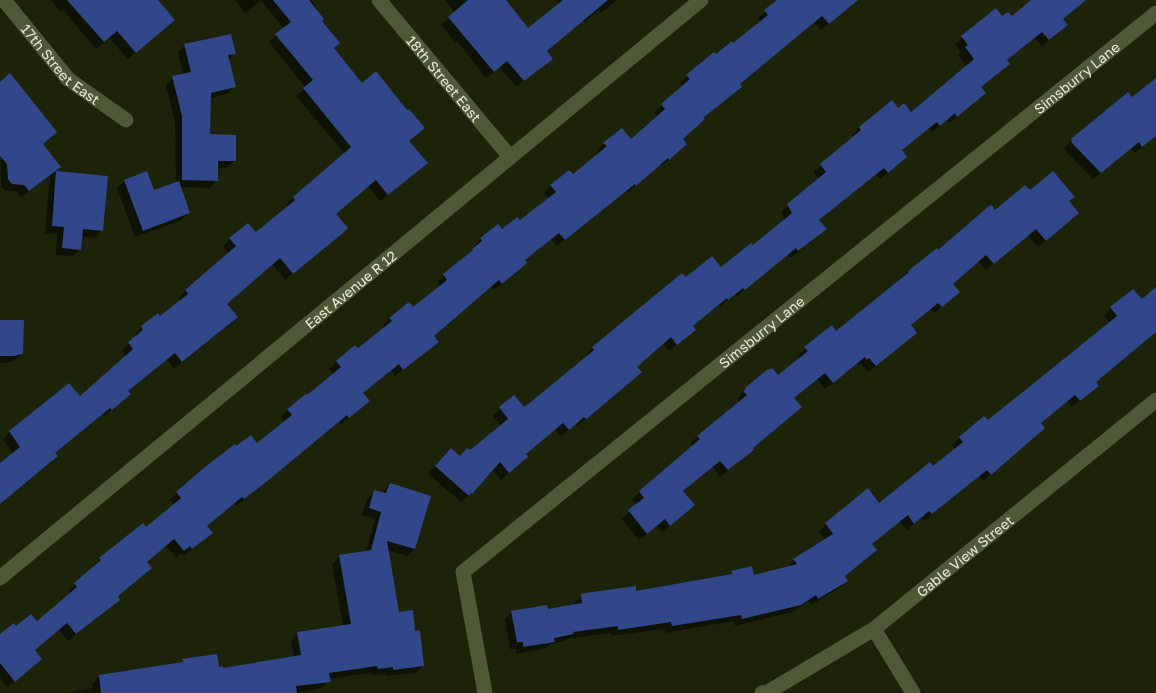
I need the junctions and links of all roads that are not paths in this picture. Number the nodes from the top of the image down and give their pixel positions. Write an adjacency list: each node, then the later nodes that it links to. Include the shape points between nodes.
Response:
1 (4, 0): 5 (street, 17th Street East, via 68,79)
2 (379, 0): 6 (street, 18th Street East)
3 (701, 0): 6 (street, East Avenue R 12)
4 (1156, 13): 10 (street, Simsburry Lane, via 463,572)
5 (126, 120)
6 (510, 157): 8 (street, East Avenue R 12)
7 (1156, 400): 9 (street, Gable View Street)
8 (0, 578)
9 (874, 630): 11 (street, Gable View Street); 12 (street)
10 (485, 693)
11 (762, 693)
12 (913, 693)

